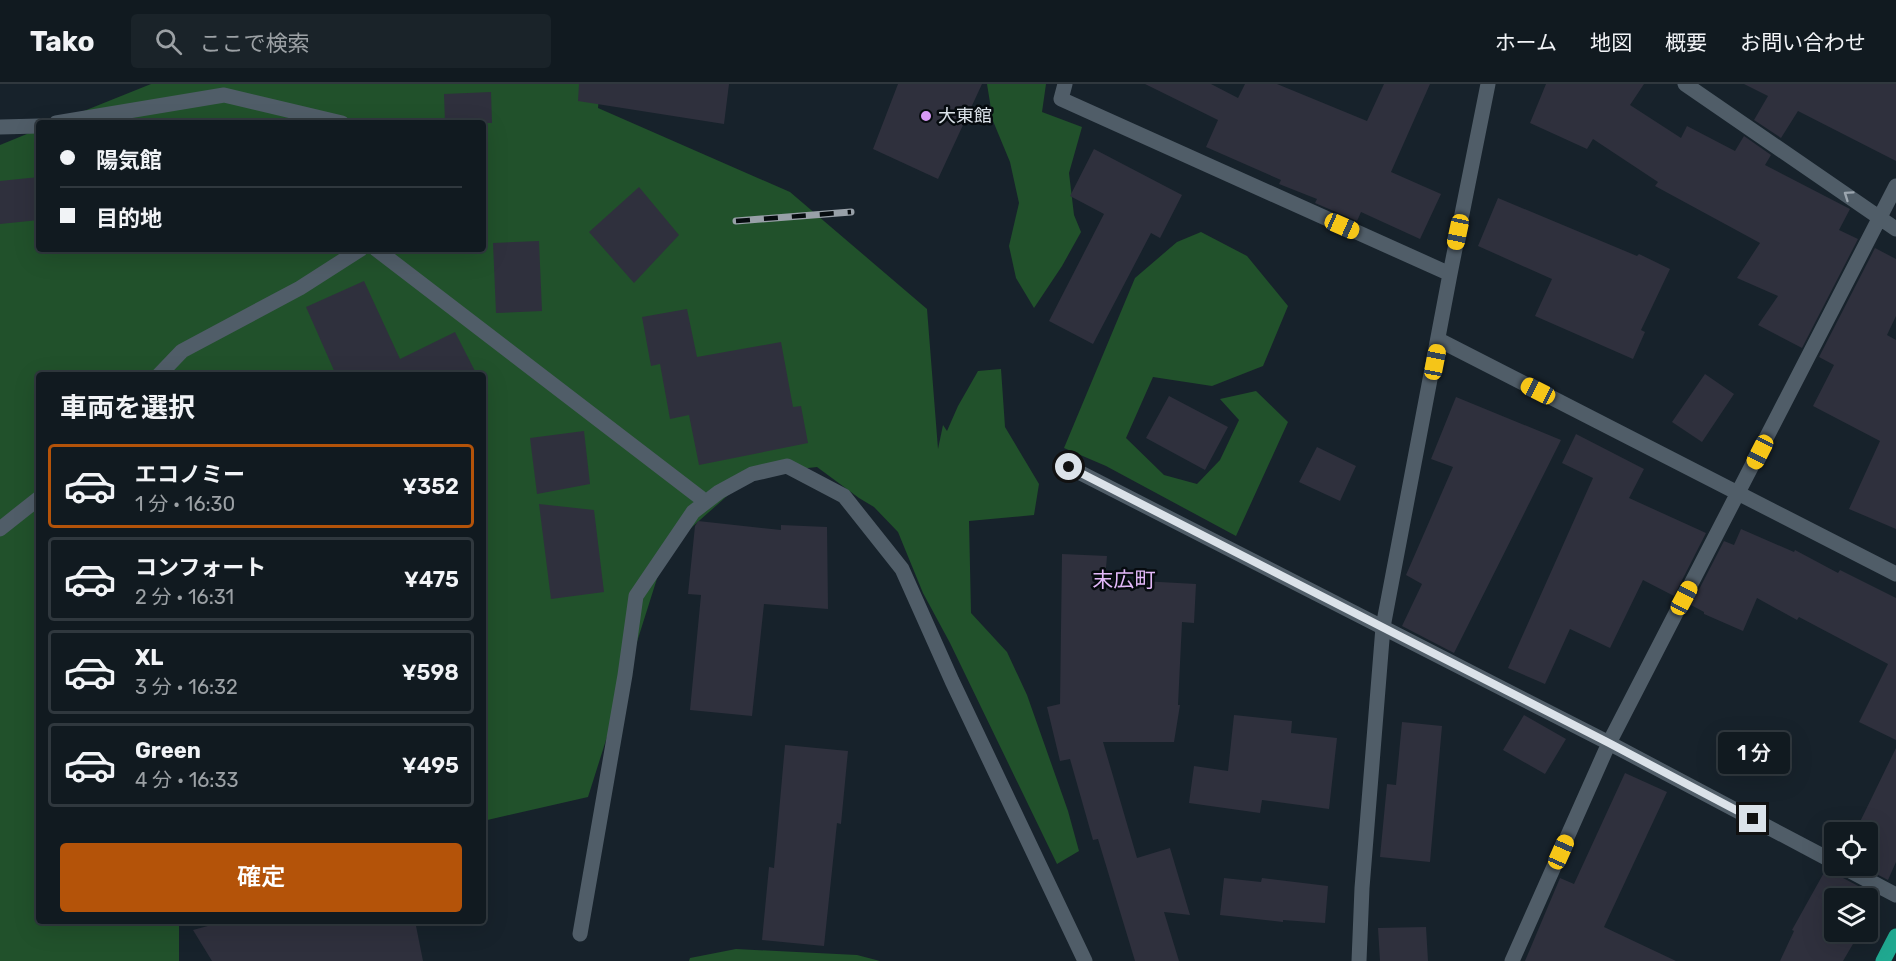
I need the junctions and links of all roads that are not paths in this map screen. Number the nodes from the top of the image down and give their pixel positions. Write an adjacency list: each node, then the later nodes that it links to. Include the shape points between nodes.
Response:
1 (1065, 84): 13 (street, via 1060,99)
2 (1488, 84): 13 (street)
3 (1685, 84): 9 (street, one-way to 3)
4 (74, 120): 5 (street, via 224,95)
5 (329, 120)
6 (36, 126): 7 (street)
7 (0, 127)
8 (1896, 186): 9 (street)
9 (1880, 218): 10 (street); 17 (street)
10 (1896, 229)
11 (356, 252): 15 (street, via 300,288 182,351)
12 (380, 252): 19 (street)
13 (1450, 274): 14 (street)
14 (1439, 340): 17 (street); 22 (street)
15 (162, 372)
16 (1069, 467): 22 (street)
17 (1738, 494): 21 (street); 23 (street)
18 (36, 500): 20 (street)
19 (706, 502): 27 (street, via 693,512 636,596); 29 (street, via 752,474 787,466 844,496 902,569)
20 (0, 528)
21 (1896, 574)
22 (1383, 627): 23 (street); 30 (street)
23 (1609, 743): 24 (street); 31 (street)
24 (1824, 857)
25 (1860, 876): 26 (street)
26 (1896, 895)
27 (580, 934)
28 (1896, 936): 32 (main road)
29 (1085, 961)
30 (1359, 961)
31 (1512, 961)
32 (1884, 961)

